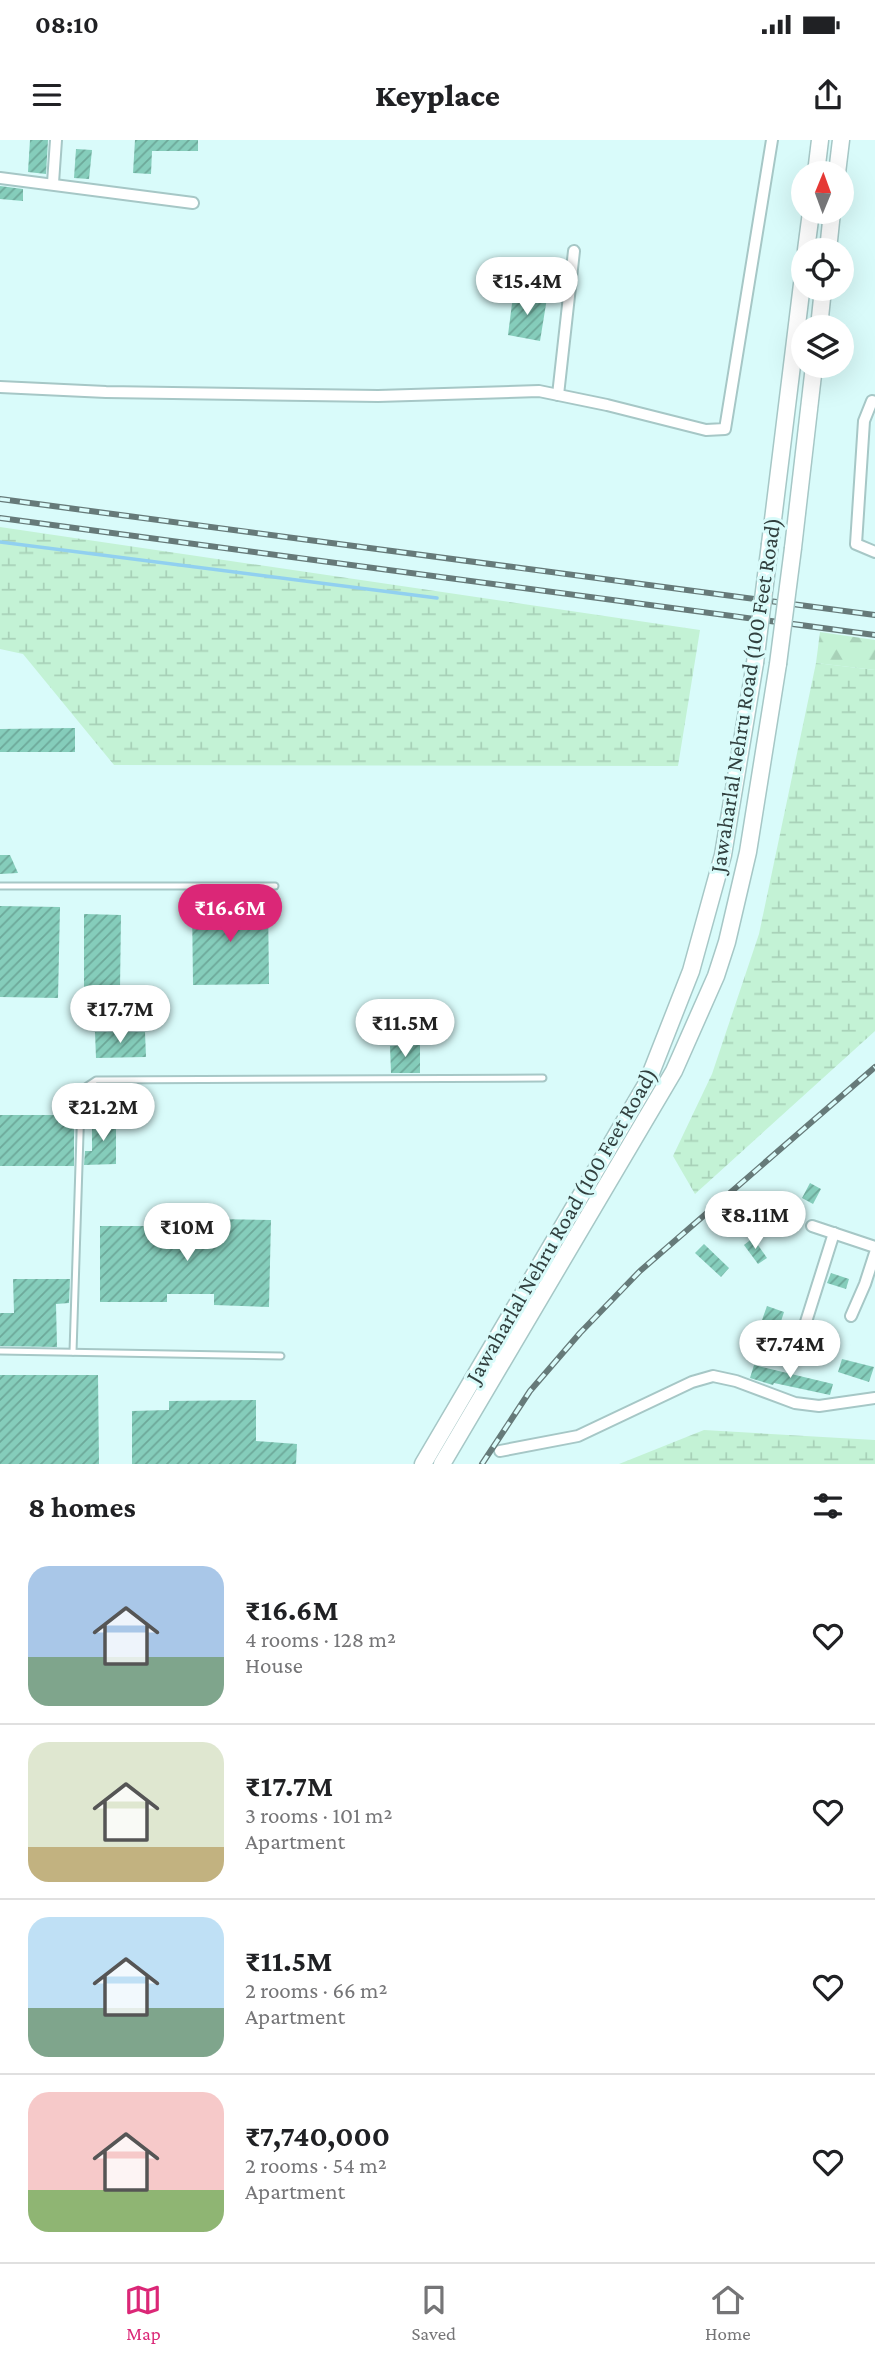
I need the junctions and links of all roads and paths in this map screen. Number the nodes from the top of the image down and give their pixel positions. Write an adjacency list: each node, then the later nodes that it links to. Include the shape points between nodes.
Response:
1 (56, 140): 8 (street)
2 (772, 140): 14 (street, via 725,429 706,430)
3 (820, 140): 5 (main road)
4 (841, 140): 6 (main road)
5 (817, 161)
6 (838, 161)
7 (0, 178): 8 (street)
8 (53, 183): 9 (street)
9 (193, 203)
10 (574, 251): 14 (street)
11 (800, 301): 31 (main road, Jawaharlal Nehru Road (100 Feet Road), bridge, via 755,663 723,855 691,971 647,1083)
12 (813, 378): 32 (main road, Jawaharlal Nehru Road (100 Feet Road), bridge, via 778,664 748,852 716,976 674,1071)
13 (0, 387): 14 (street, via 352,396 539,391)
14 (558, 395)
15 (875, 402): 16 (street, via 864,421 856,544)
16 (875, 552)
17 (0, 886): 18 (lane)
18 (275, 886)
19 (543, 1078): 27 (lane, via 96,1080 84,1088 81,1103)
20 (812, 1226): 21 (street)
21 (834, 1233): 22 (street); 25 (street)
22 (875, 1247)
23 (875, 1253): 24 (street)
24 (851, 1315)
25 (805, 1325)
26 (0, 1351): 27 (lane)
27 (73, 1352): 28 (lane)
28 (281, 1356)
29 (875, 1398): 30 (street, via 819,1406 795,1403 713,1376 578,1436)
30 (500, 1451)
31 (423, 1464)
32 (442, 1464)

